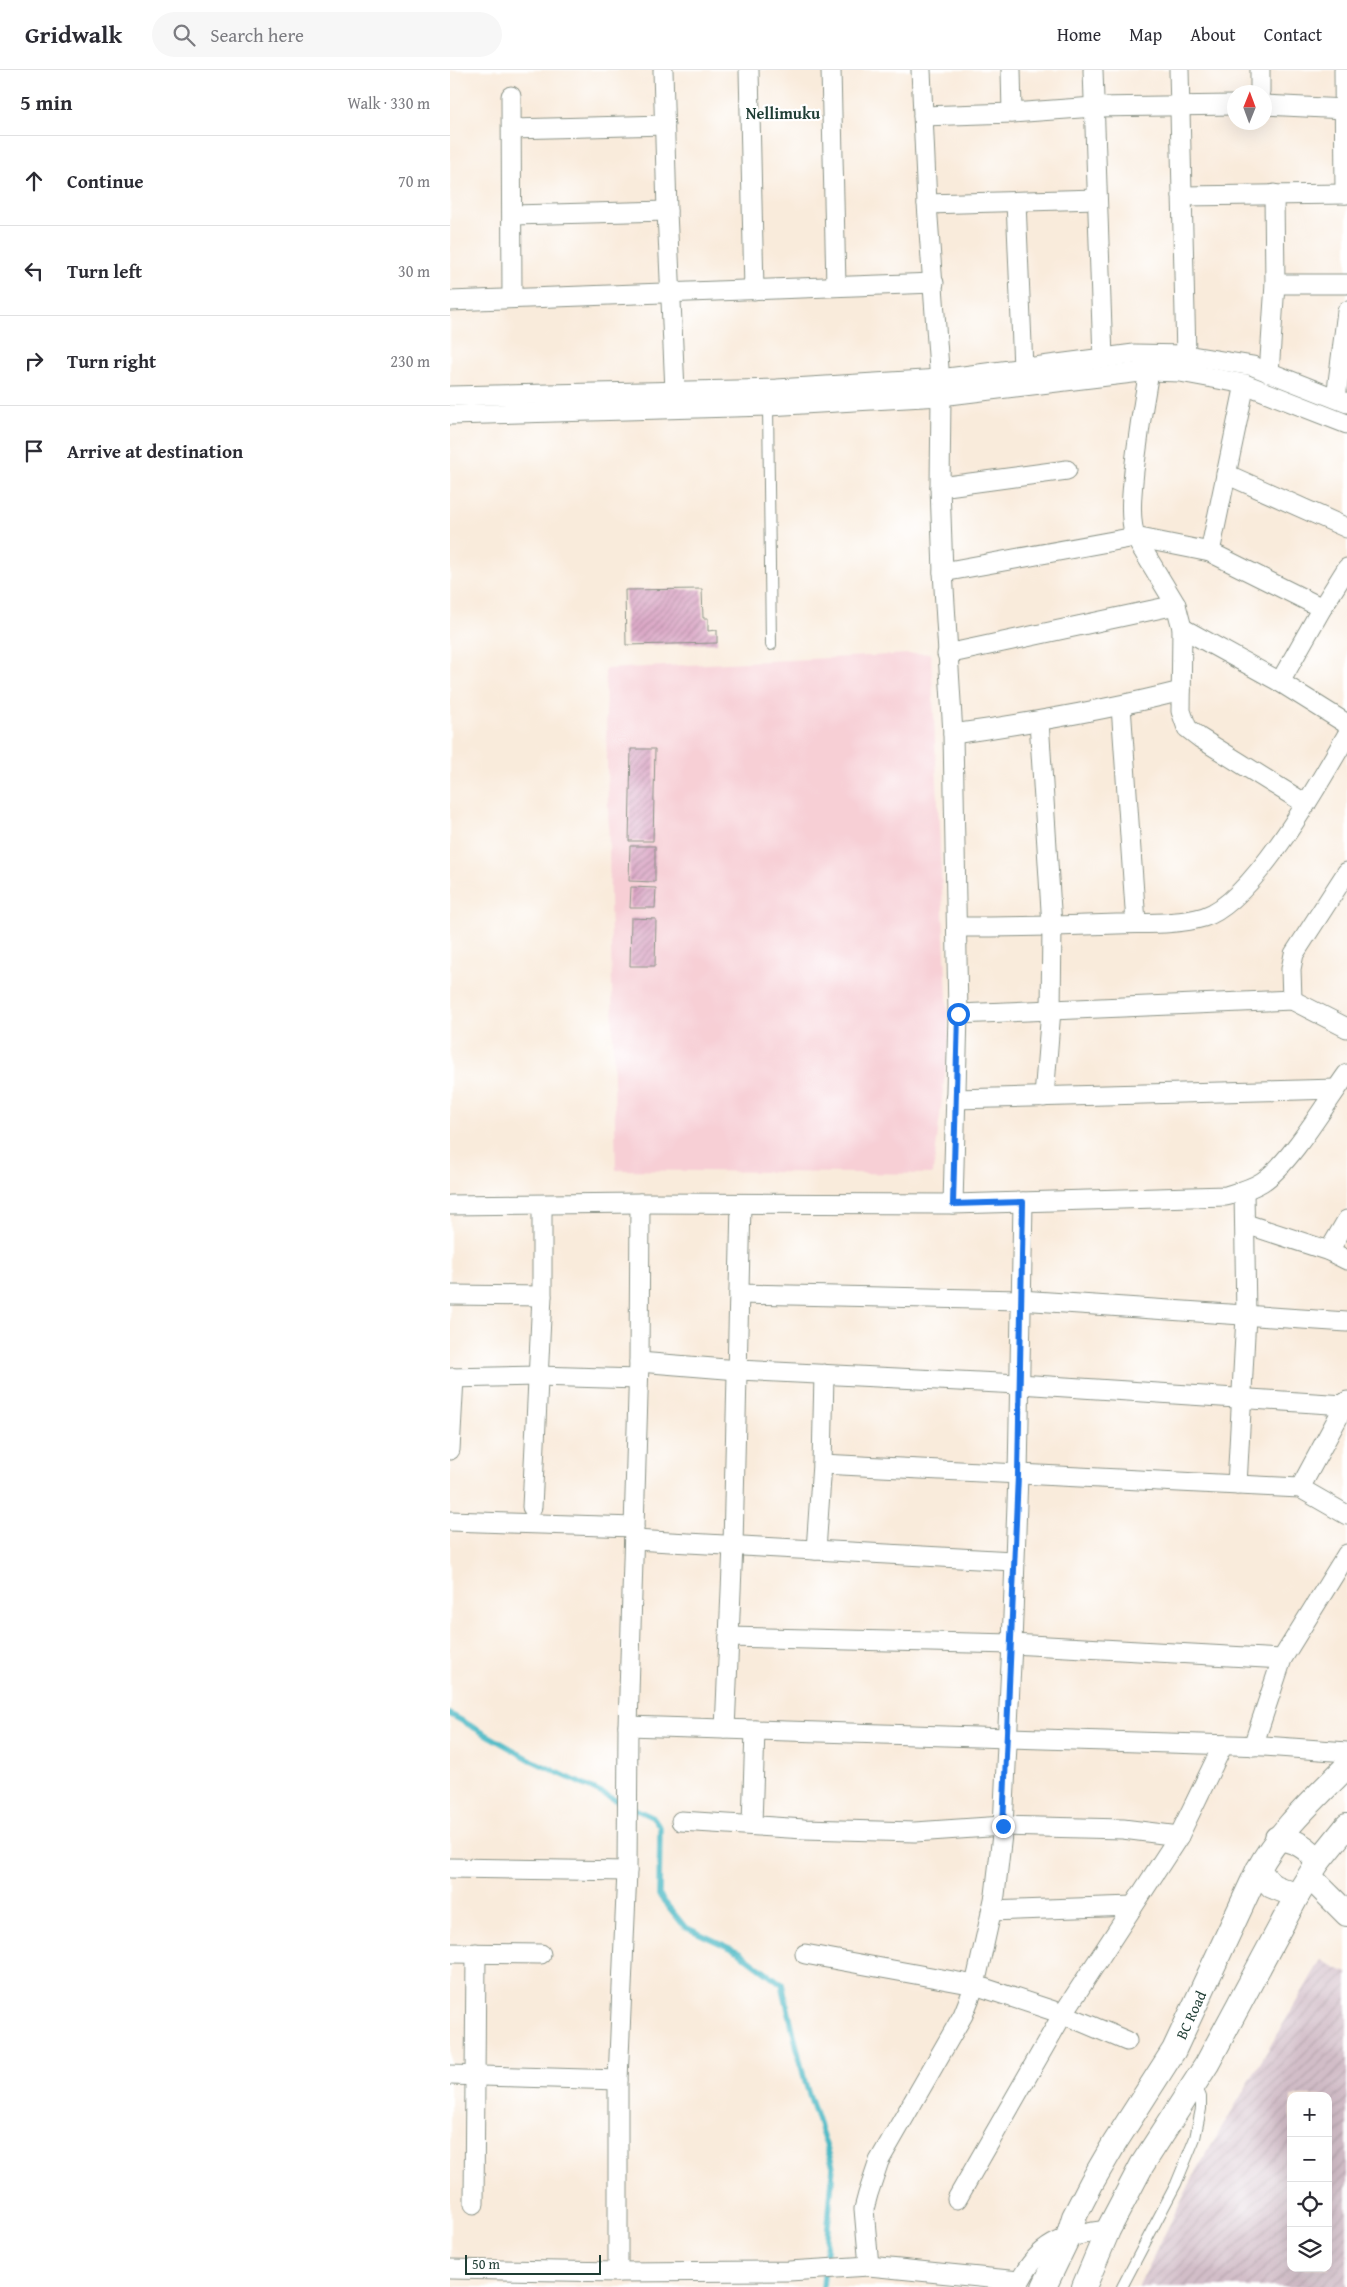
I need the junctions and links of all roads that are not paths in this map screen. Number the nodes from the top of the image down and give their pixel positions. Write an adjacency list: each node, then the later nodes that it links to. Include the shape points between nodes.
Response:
1 (663, 70): 19 (street)
2 (749, 70): 33 (street)
3 (830, 70): 32 (street)
4 (921, 70): 18 (street)
5 (1011, 70): 17 (street)
6 (1093, 70): 15 (street)
7 (1179, 70): 12 (street)
8 (1260, 70): 10 (street)
9 (1344, 70): 16 (street)
10 (1260, 85)
11 (511, 96): 20 (street)
12 (1180, 105): 13 (street); 15 (street); 23 (street)
13 (1227, 105)
14 (1272, 106): 16 (street)
15 (1094, 107): 17 (street); 24 (street)
16 (1345, 109): 22 (street)
17 (1012, 113): 18 (street)
18 (923, 116): 26 (street)
19 (665, 125): 20 (street); 27 (street)
20 (512, 129): 28 (street)
21 (1274, 194): 22 (street); 23 (street); 30 (street)
22 (1346, 194)
23 (1182, 196): 38 (street)
24 (1097, 199): 25 (street); 39 (street)
25 (1016, 202): 26 (street); 40 (street)
26 (927, 204): 29 (street)
27 (667, 211): 28 (street); 34 (street)
28 (513, 215): 35 (street)
29 (934, 282): 32 (street); 44 (street)
30 (1275, 284): 31 (street); 42 (street)
31 (1347, 284)
32 (836, 286): 33 (street)
33 (754, 290): 34 (street)
34 (670, 293): 35 (street); 45 (street)
35 (512, 297): 36 (street)
36 (450, 301)
37 (1347, 311): 47 (street)
38 (1186, 355): 39 (street, via 1134,354); 42 (street, via 1253,366)
39 (1103, 358): 40 (street)
40 (1023, 368): 44 (street)
41 (1149, 371): 43 (street, via 1180,372); 44 (street); 55 (street, via 1138,429 1131,506)
42 (1270, 373): 47 (street)
43 (1245, 384): 50 (street); 52 (street)
44 (941, 387): 45 (street); 48 (street); 53 (street)
45 (675, 391): 46 (street)
46 (450, 396)
47 (1341, 400)
48 (768, 406): 49 (street); 62 (lane)
49 (450, 415)
50 (1347, 424)
51 (1067, 470): 53 (street)
52 (1226, 474): 54 (street); 56 (street)
53 (940, 487): 58 (street)
54 (1347, 528)
55 (1135, 537): 56 (street); 58 (street); 59 (street)
56 (1210, 552): 60 (street)
57 (1347, 568): 60 (street)
58 (942, 572): 63 (street)
59 (1176, 605): 61 (street); 63 (street)
60 (1322, 608): 64 (street)
61 (1182, 628): 64 (street); 65 (street)
62 (771, 645)
63 (947, 654): 69 (street)
64 (1280, 682): 68 (street)
65 (1181, 691): 66 (street); 71 (street, via 1181,711 1187,728)
66 (1121, 706): 67 (street); 73 (street)
67 (1039, 721): 69 (street); 74 (street)
68 (1347, 724)
69 (953, 734): 75 (street)
70 (1347, 735): 71 (street)
71 (1306, 804): 73 (street, via 1248,885 1224,905 1205,917)
72 (1347, 872): 76 (street, via 1294,954)
73 (1136, 924): 74 (street)
74 (1052, 926): 75 (street); 77 (street)
75 (957, 927): 78 (street)
76 (1292, 1000): 77 (street); 79 (street)
77 (1051, 1010): 78 (street); 81 (street)
78 (958, 1014): 82 (street)
79 (1347, 1028)
80 (1342, 1082): 81 (street); 83 (street, via 1280,1167)
81 (1044, 1097): 82 (street)
82 (955, 1099): 87 (street)
83 (1244, 1191): 84 (street, via 1226,1196); 91 (street)
84 (1023, 1202): 87 (street); 97 (street)
85 (640, 1203): 86 (street); 89 (street); 100 (street)
86 (741, 1204): 87 (street); 95 (street)
87 (953, 1204)
88 (450, 1205): 89 (street)
89 (542, 1205): 96 (street)
90 (1347, 1220): 92 (street)
91 (1246, 1224): 92 (street); 98 (street)
92 (1329, 1251): 93 (street)
93 (1347, 1260)
94 (450, 1294): 96 (street)
95 (739, 1294): 97 (street); 101 (street)
96 (542, 1296): 103 (street)
97 (1020, 1300): 98 (street); 105 (street)
98 (1246, 1316): 99 (street); 106 (street)
99 (1347, 1322)
100 (638, 1370): 101 (street); 103 (street); 116 (street)
101 (738, 1370): 102 (street); 117 (street)
102 (824, 1374): 105 (street); 109 (street)
103 (538, 1376): 104 (street); 113 (street)
104 (452, 1378): 108 (street)
105 (1019, 1384): 106 (street); 110 (street)
106 (1241, 1399): 107 (street); 111 (street)
107 (1346, 1403): 112 (street)
108 (450, 1450)
109 (822, 1464): 110 (street); 118 (street)
110 (1018, 1475): 111 (street); 120 (street)
111 (1237, 1485): 112 (street)
112 (1300, 1488): 114 (street)
113 (532, 1507)
114 (1347, 1515)
115 (450, 1521): 116 (street)
116 (634, 1534): 117 (street); 124 (street)
117 (733, 1545): 118 (street); 121 (street)
118 (816, 1550): 120 (street)
119 (1347, 1554): 123 (street)
120 (1013, 1562): 122 (street)
121 (729, 1637): 122 (street); 125 (street)
122 (1012, 1644): 123 (street); 127 (street)
123 (1282, 1659): 129 (street)
124 (628, 1726): 125 (street); 140 (street)
125 (725, 1729): 126 (street)
126 (755, 1730): 127 (street); 133 (street)
127 (1008, 1738): 128 (street); 134 (street)
128 (1224, 1745): 129 (street); 136 (street)
129 (1253, 1746): 130 (street)
130 (1347, 1752)
131 (1347, 1766): 137 (street, BC Road)
132 (681, 1821): 133 (street)
133 (752, 1824): 134 (street, via 915,1832)
134 (1003, 1826): 136 (street, via 1131,1830); 143 (street)
135 (1347, 1826): 141 (street)
136 (1179, 1836): 142 (street)
137 (1277, 1838): 139 (street, BC Road); 141 (street, via 1290,1839 1307,1849)
138 (450, 1868): 140 (street)
139 (1258, 1870): 141 (street, via 1272,1886); 159 (street, BC Road, via 1174,2050 1100,2168 1074,2218)
140 (627, 1871): 154 (street)
141 (1308, 1879): 144 (street); 155 (street)
142 (1134, 1906): 143 (street); 150 (street)
143 (991, 1911): 149 (street)
144 (1347, 1914)
145 (450, 1953): 146 (street)
146 (476, 1953): 147 (street); 153 (street)
147 (541, 1954)
148 (805, 1954): 149 (street)
149 (975, 1985): 150 (street); 160 (street, via 963,2015 879,2161 864,2209)
150 (1063, 2014): 151 (street); 156 (street)
151 (1127, 2041)
152 (450, 2075): 153 (street)
153 (475, 2075): 154 (street); 157 (street)
154 (618, 2080): 162 (street)
155 (1195, 2083): 158 (street, via 1142,2165); 166 (lane, via 1201,2097 1195,2138 1176,2184)
156 (957, 2199)
157 (474, 2204)
158 (1108, 2230): 159 (street); 165 (street)
159 (1068, 2237): 163 (street, BC Road); 164 (street, via 1034,2257)
160 (869, 2266): 162 (street); 164 (street)
161 (450, 2270): 162 (street)
162 (618, 2272)
163 (1047, 2281)
164 (1018, 2284)
165 (1084, 2287)
166 (1122, 2287)

